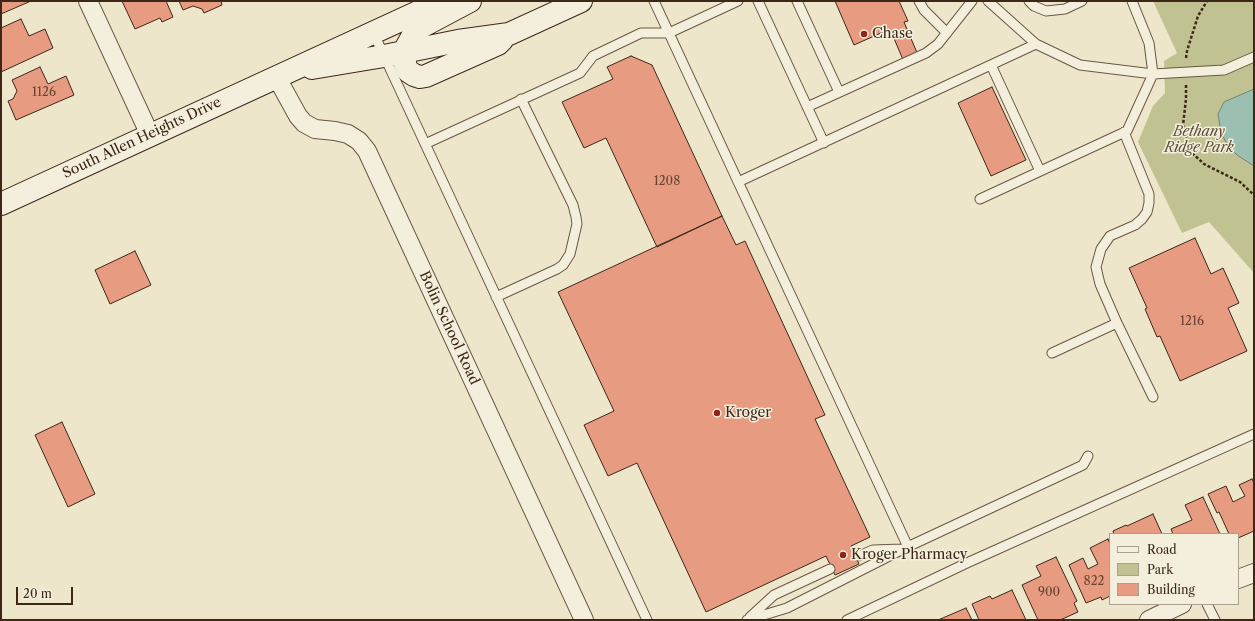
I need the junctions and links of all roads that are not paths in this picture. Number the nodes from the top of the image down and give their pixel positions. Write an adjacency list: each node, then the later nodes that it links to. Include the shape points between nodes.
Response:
1 (88, 1): 30 (street)
2 (442, 1): 15 (main road, South Allen Heights Drive)
3 (470, 1): 21 (main road, via 421,27 407,46)
4 (581, 1): 21 (main road, South Allen Heights Drive, via 509,34 458,42)
5 (654, 1): 16 (lane)
6 (738, 1): 16 (lane)
7 (758, 1): 28 (lane)
8 (797, 1): 26 (lane)
9 (919, 1): 17 (lane, via 924,10)
10 (972, 1): 17 (lane)
11 (988, 1): 18 (lane)
12 (1029, 1): 13 (lane, via 1046,11 1065,9)
13 (1082, 1)
14 (1132, 1): 23 (lane, via 1149,43)
15 (373, 32): 19 (lane); 24 (main road, South Allen Heights Drive)
16 (669, 33): 27 (lane, via 641,33 593,56 580,72); 34 (lane)
17 (947, 33): 26 (lane, via 926,54)
18 (1036, 44): 22 (lane); 23 (lane, via 1080,66)
19 (384, 56): 21 (main road, South Allen Heights Drive); 24 (main road, South Allen Heights Drive); 25 (lane)
20 (1254, 57): 23 (lane, via 1224,70)
21 (406, 58): 25 (lane)
22 (991, 65): 31 (lane); 33 (lane)
23 (1153, 74): 29 (lane, via 1127,131)
24 (280, 75): 30 (main road, South Allen Heights Drive); 50 (street, Bolin School Road, via 298,116 304,123 316,129 348,134 359,141 367,151)
25 (399, 88): 32 (lane)
26 (839, 92): 28 (lane)
27 (522, 100): 32 (lane); 37 (lane, via 573,205 576,229 570,254 563,265)
28 (807, 107): 31 (lane)
29 (1124, 132): 33 (lane); 38 (lane, via 1149,194 1149,203 1147,212 1135,225 1110,236 1101,249 1096,267 1100,284)
30 (150, 135): 36 (main road, South Allen Heights Drive)
31 (824, 143): 34 (lane)
32 (425, 144): 37 (lane)
33 (1040, 171): 35 (lane)
34 (738, 182): 43 (lane)
35 (980, 199)
36 (1, 204)
37 (496, 297): 51 (lane)
38 (1118, 323): 39 (lane); 40 (lane)
39 (1052, 354)
40 (1153, 396)
41 (1254, 434): 53 (lane, via 969,562)
42 (1088, 456): 43 (lane, via 1083,465)
43 (905, 548): 44 (lane, via 873,550); 52 (lane, via 787,608)
44 (858, 556)
45 (830, 569): 52 (lane, via 774,596)
46 (1254, 574): 47 (street)
47 (1239, 579)
48 (1180, 605): 54 (street)
49 (1207, 605): 55 (lane)
50 (584, 620)
51 (646, 620)
52 (748, 620)
53 (847, 620)
54 (1149, 620)
55 (1214, 620)

